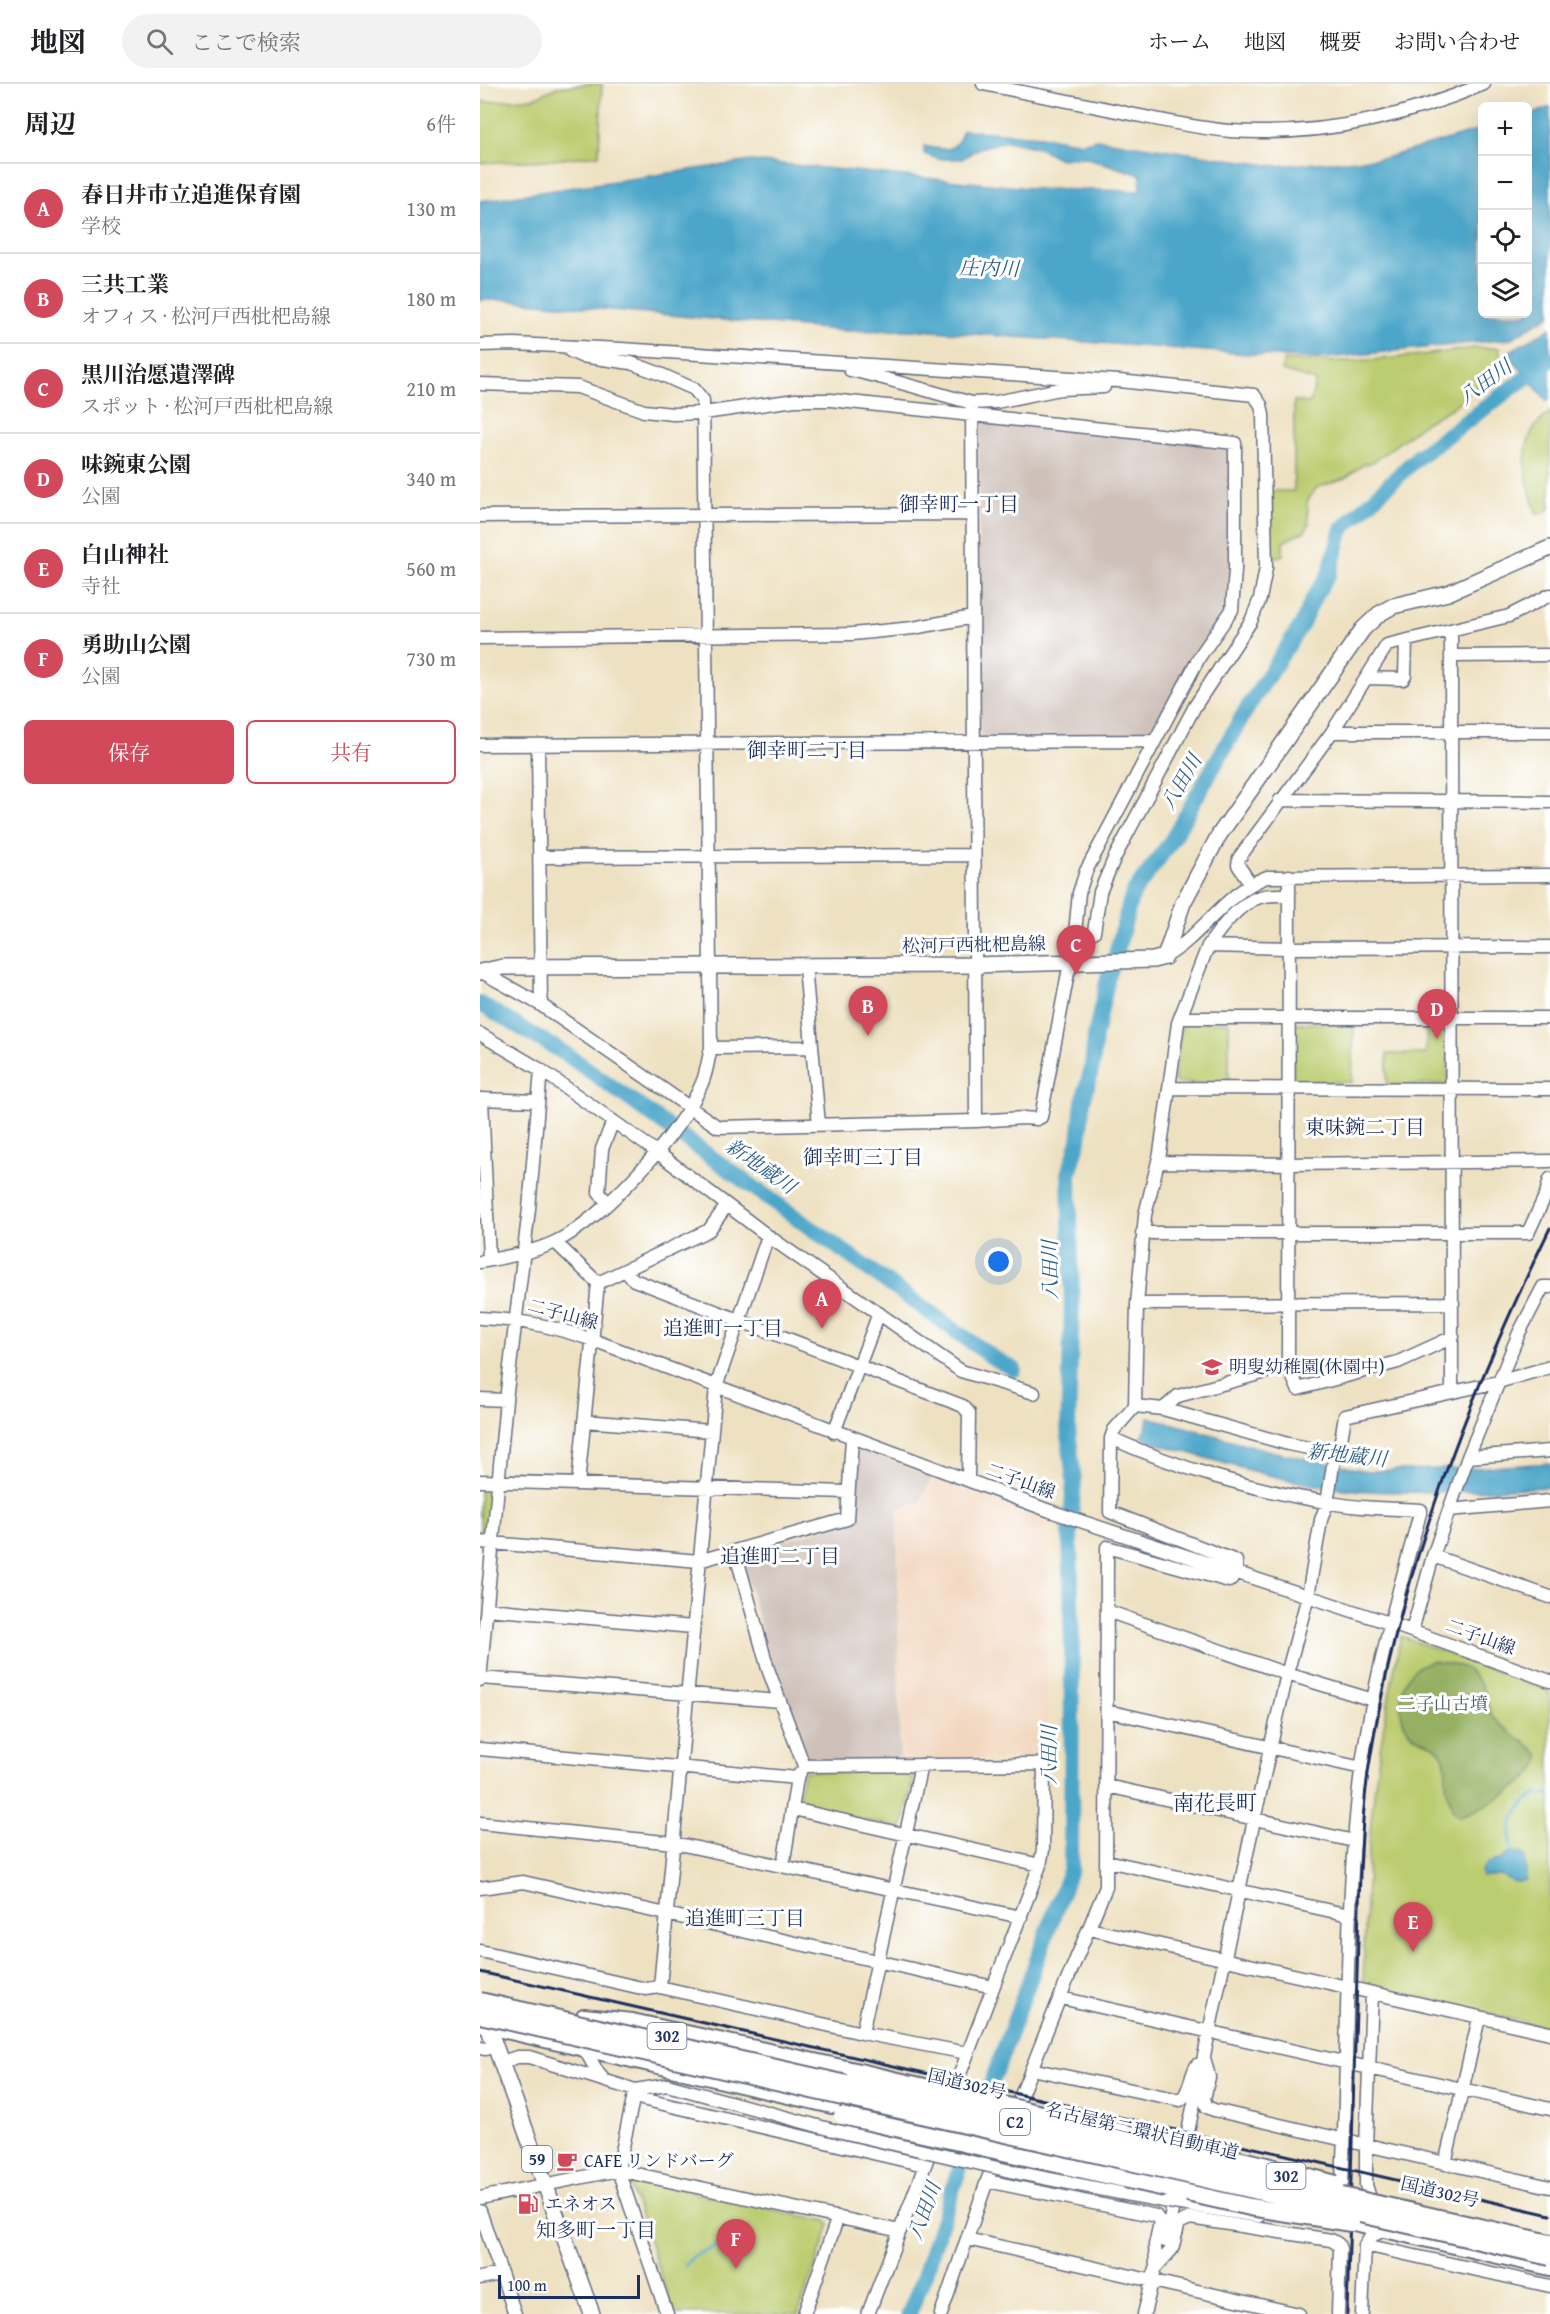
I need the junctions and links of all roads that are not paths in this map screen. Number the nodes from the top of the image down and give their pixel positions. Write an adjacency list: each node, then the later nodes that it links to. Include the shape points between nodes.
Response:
1 (983, 84): 2 (street, via 1189,126 1269,132 1361,122 1439,102)
2 (1484, 84)
3 (480, 345): 4 (street)
4 (561, 347): 5 (street); 9 (street, via 581,356 631,363 694,389 703,400)
5 (831, 363): 6 (street); 8 (street, via 888,378)
6 (1119, 381): 8 (street, via 1114,387 1060,389); 44 (street, via 1241,392 1258,400 1263,415 1266,568 1255,614 1195,706 1104,878)
7 (480, 384): 9 (street, via 578,387 644,411)
8 (972, 409): 9 (street, via 795,400); 11 (street); 28 (street, via 1235,443 1232,610 1200,656)
9 (704, 413): 10 (street)
10 (705, 514): 11 (street); 12 (street); 19 (street)
11 (972, 514): 17 (street)
12 (480, 516)
13 (1550, 548): 15 (main road)
14 (1550, 555): 15 (street, via 1528,562)
15 (1527, 558): 49 (main road, via 1448,593 1393,606 1363,629 1219,835)
16 (1550, 595): 18 (street, via 1509,616)
17 (973, 617): 19 (street, via 852,634); 29 (street)
18 (1451, 632): 21 (street); 23 (street)
19 (706, 636): 20 (street); 30 (street)
20 (480, 638)
21 (1406, 641): 24 (street, via 1388,645); 24 (street, via 1403,678)
22 (1550, 655): 23 (street)
23 (1452, 656): 26 (street)
24 (1366, 678): 25 (street)
25 (1332, 732): 26 (street); 33 (street)
26 (1452, 732): 27 (street); 34 (street)
27 (1550, 732)
28 (1154, 741): 29 (street); 50 (street, via 1086,871 1079,893)
29 (974, 742): 30 (street); 36 (street)
30 (707, 744): 32 (street); 37 (street)
31 (480, 745): 32 (street)
32 (538, 745): 38 (street)
33 (1280, 800): 34 (street); 42 (street, via 1239,858)
34 (1452, 801): 35 (street); 41 (street)
35 (1550, 802)
36 (974, 855): 37 (street); 51 (street)
37 (708, 856): 38 (street); 52 (street)
38 (540, 857): 54 (street)
39 (1550, 874): 41 (street)
40 (1289, 876): 41 (street); 42 (street, via 1267,877); 43 (street)
41 (1452, 876): 48 (street)
42 (1250, 884): 49 (street, via 1231,897 1183,946)
43 (1288, 895): 45 (street, via 1258,897 1244,905); 47 (street)
44 (1094, 932)
45 (1208, 946): 47 (street); 57 (street)
46 (1550, 947): 48 (street)
47 (1288, 948): 48 (street); 58 (street)
48 (1453, 948): 60 (street)
49 (1159, 958): 50 (main road, 松河戸西枇杷島線)
50 (1077, 963): 51 (main road, 松河戸西枇杷島線); 73 (street, via 1068,973 1041,1117)
51 (975, 964): 53 (main road, 松河戸西枇杷島線); 73 (street)
52 (709, 966): 53 (main road, 松河戸西枇杷島線); 54 (main road, 松河戸西枇杷島線); 63 (street)
53 (805, 966): 62 (street)
54 (541, 967): 55 (main road, 松河戸西枇杷島線, via 503,967); 56 (street)
55 (480, 972): 56 (street)
56 (541, 1005): 71 (street)
57 (1180, 1018): 58 (street); 65 (street)
58 (1288, 1018): 60 (street); 66 (street)
59 (1550, 1018): 60 (street)
60 (1452, 1019): 67 (street)
61 (480, 1034): 64 (street)
62 (812, 1047): 63 (street); 74 (street)
63 (711, 1048): 71 (street, via 703,1082)
64 (541, 1070): 70 (street); 72 (street)
65 (1168, 1088): 66 (street); 77 (street)
66 (1289, 1088): 67 (street); 79 (street)
67 (1453, 1089): 68 (street); 78 (street)
68 (1550, 1089)
69 (481, 1099): 70 (street); 80 (street)
70 (538, 1101): 90 (street)
71 (690, 1106): 74 (street, via 718,1127); 75 (street)
72 (613, 1121): 75 (street); 83 (street, via 602,1149 599,1192)
73 (976, 1121): 74 (street)
74 (819, 1125)
75 (658, 1153): 83 (street); 84 (street)
76 (1550, 1161): 78 (street)
77 (1158, 1162): 79 (street); 85 (street)
78 (1453, 1162): 79 (street); 87 (street)
79 (1289, 1164): 86 (street)
80 (483, 1178): 82 (street)
81 (1550, 1179): 87 (street, via 1528,1233)
82 (483, 1202): 91 (street)
83 (608, 1203): 89 (street, via 590,1220)
84 (727, 1205): 88 (street); 92 (street, via 709,1230)
85 (1142, 1233): 86 (street); 95 (street)
86 (1290, 1234): 87 (street); 96 (street)
87 (1454, 1234): 97 (street)
88 (768, 1236): 98 (street); 101 (street)
89 (555, 1242): 90 (street); 93 (street)
90 (523, 1253): 91 (street); 100 (street)
91 (485, 1261)
92 (625, 1271): 93 (street); 101 (street, via 634,1280)
93 (598, 1283): 103 (street)
94 (1550, 1287): 107 (street, via 1543,1287)
95 (1137, 1304): 96 (street); 113 (street)
96 (1289, 1304): 97 (street); 104 (street)
97 (1453, 1304): 102 (street)
98 (879, 1313): 105 (street); 110 (street, via 961,1371)
99 (480, 1318): 100 (street, 二子山線)
100 (515, 1320): 103 (street, 二子山線, via 549,1325); 112 (street)
101 (740, 1321): 105 (street); 108 (street)
102 (1453, 1337): 104 (street, via 1398,1362 1298,1389); 109 (street)
103 (593, 1340): 108 (street, 二子山線); 115 (street)
104 (1288, 1366): 114 (street, via 1178,1396)
105 (860, 1367): 117 (street); 123 (street, via 963,1406 969,1413)
106 (1550, 1367): 107 (street)
107 (1498, 1382): 109 (street); 122 (street)
108 (716, 1387): 116 (street); 117 (street, 二子山線)
109 (1452, 1392): 121 (street, via 1345,1416)
110 (1034, 1394)
111 (480, 1398): 112 (street)
112 (506, 1400): 125 (street)
113 (1135, 1406): 114 (street); 119 (street)
114 (1163, 1409): 121 (street)
115 (584, 1421): 116 (street); 126 (street)
116 (711, 1431): 127 (street)
117 (834, 1432): 118 (street, 二子山線)
118 (852, 1438): 123 (street, 二子山線); 128 (street)
119 (1111, 1438): 129 (street, via 1148,1455 1260,1488); 136 (street, via 1110,1512 1236,1561)
120 (1550, 1451): 122 (street)
121 (1335, 1455): 129 (street)
122 (1468, 1457): 131 (street)
123 (968, 1480): 136 (street, 二子山線)
124 (480, 1481): 125 (street)
125 (498, 1482): 126 (street); 132 (street)
126 (578, 1484): 127 (street)
127 (705, 1487): 128 (street); 135 (street)
128 (848, 1492): 133 (street, via 847,1519)
129 (1327, 1500): 137 (street); 141 (street, via 1421,1510)
130 (1550, 1501): 131 (street)
131 (1449, 1510): 134 (street)
132 (486, 1542): 135 (street); 139 (street)
133 (735, 1551): 135 (street); 149 (street)
134 (1433, 1556): 138 (street); 143 (street)
135 (699, 1561): 142 (street)
136 (1236, 1574): 137 (street, 二子山線); 140 (street, via 1229,1581 1107,1547)
137 (1308, 1596): 141 (street, 二子山線); 144 (street)
138 (1550, 1597)
139 (487, 1610): 142 (street); 145 (street)
140 (1107, 1611): 144 (street); 150 (street)
141 (1389, 1623): 143 (street, 二子山線); 148 (street)
142 (693, 1627): 147 (street)
143 (1412, 1631): 146 (street, 二子山線)
144 (1287, 1674): 148 (street); 151 (street)
145 (480, 1679): 147 (street)
146 (1550, 1680)
147 (687, 1694): 149 (street); 155 (street)
148 (1373, 1700): 156 (street)
149 (780, 1701): 154 (street)
150 (1107, 1711): 151 (street); 158 (street)
151 (1270, 1748): 156 (street); 160 (street)
152 (480, 1749): 155 (street)
153 (921, 1765): 154 (street); 162 (street); 166 (street, via 1044,1764)
154 (804, 1766): 157 (street)
155 (681, 1768): 157 (street); 164 (street)
156 (1362, 1768): 163 (street)
157 (797, 1778): 159 (street)
158 (1107, 1786): 160 (street); 165 (street)
159 (793, 1809): 162 (street); 167 (street)
160 (1254, 1820): 163 (street); 170 (street)
161 (480, 1823): 164 (street)
162 (905, 1834): 166 (street); 169 (street)
163 (1354, 1841): 172 (street)
164 (674, 1843): 167 (street); 171 (street)
165 (1107, 1862): 170 (street); 174 (street, via 1106,1887)
166 (1040, 1865): 173 (street)
167 (783, 1866): 169 (street)
168 (480, 1888): 171 (street, via 523,1882)
169 (892, 1888): 173 (street); 176 (street)
170 (1239, 1891): 172 (street); 177 (street)
171 (667, 1913): 176 (street); 178 (street)
172 (1349, 1915): 180 (street)
173 (1021, 1917): 179 (street)
174 (1090, 1929): 177 (street); 183 (street)
175 (480, 1951): 178 (street, via 646,1989)
176 (877, 1961): 179 (street); 188 (street)
177 (1224, 1961): 180 (street); 187 (street)
178 (660, 1987): 188 (street)
179 (993, 1987): 191 (street)
180 (1348, 1989): 182 (street); 194 (street)
181 (480, 1993): 197 (highway, via 584,2017 632,2022)
182 (1372, 1994): 185 (street); 195 (street)
183 (1061, 1998): 187 (street); 196 (street)
184 (480, 2003): 186 (main road, 59); 225 (highway, 名古屋第二環状自動車道 / C2, bridge)
185 (1479, 2018): 189 (street); 200 (street)
186 (483, 2022): 190 (highway, 302); 193 (main road, 59); 225 (highway, 名古屋第二環状自動車道 / C2, bridge)
187 (1208, 2032): 192 (street); 194 (street)
188 (862, 2033): 191 (street)
189 (1550, 2034)
190 (584, 2048): 198 (street); 202 (highway, 302, via 740,2083)
191 (967, 2052): 207 (street)
192 (1204, 2054): 196 (street, via 1180,2100); 203 (street); 204 (street, via 1209,2077 1204,2099 1210,2109)
193 (502, 2062): 198 (street, via 529,2057); 210 (main road, 59)
194 (1346, 2063): 195 (street); 204 (street)
195 (1368, 2068): 200 (street); 205 (street)
196 (1031, 2069): 209 (street)
197 (855, 2075): 212 (highway, 国道302号 / 302); 225 (highway, bridge, via 1259,2164)
198 (605, 2080): 199 (street)
199 (635, 2090): 207 (street, via 642,2099); 208 (street); 216 (street, bridge, via 667,2085 829,2129 1019,2173)
200 (1462, 2091): 201 (street); 206 (street)
201 (1550, 2109)
202 (837, 2110): 213 (highway, 302); 225 (highway, bridge, via 1250,2207)
203 (1186, 2141)
204 (1344, 2141): 205 (street); 212 (street, via 1342,2183)
205 (1366, 2146): 206 (street); 214 (street)
206 (1445, 2164): 211 (street)
207 (924, 2165): 223 (street)
208 (618, 2170): 210 (street); 219 (street); 244 (street)
209 (987, 2181): 229 (street); 236 (street, via 1156,2216 1160,2222)
210 (547, 2185): 215 (street); 243 (main road, 59)
211 (1550, 2187)
212 (1338, 2189): 214 (highway, 国道302号 / 302)
213 (1212, 2190): 218 (street); 221 (highway, 302)
214 (1369, 2195): 228 (highway, 国道302号 / 302)
215 (480, 2198)
216 (1175, 2200): 218 (street); 236 (street)
217 (480, 2211): 237 (street)
218 (1232, 2212): 220 (street)
219 (838, 2217): 223 (street); 245 (street)
220 (1263, 2217): 222 (street); 226 (street)
221 (1341, 2219): 222 (street); 224 (highway, 302); 231 (street)
222 (1313, 2223): 227 (street)
223 (900, 2230): 246 (street)
224 (1384, 2230): 230 (highway, 302); 233 (street, via 1370,2237)
225 (1463, 2230): 232 (highway, 名古屋第二環状自動車道 / C2, bridge); 235 (highway, 名古屋第二環状自動車道 / C2, bridge)
226 (1274, 2231): 227 (street); 236 (street, via 1186,2219 1178,2227 1172,2249)
227 (1295, 2235): 231 (street)
228 (1550, 2236)
229 (967, 2239): 240 (street); 247 (street)
230 (1428, 2239): 234 (street); 235 (highway, 302)
231 (1331, 2240): 250 (street, via 1340,2247)
232 (1550, 2243)
233 (1365, 2245): 234 (street); 251 (street)
234 (1442, 2262): 239 (street)
235 (1549, 2263): 239 (street)
236 (1156, 2267): 240 (street)
237 (501, 2274): 238 (street); 242 (street)
238 (480, 2278)
239 (1522, 2279): 241 (street)
240 (1152, 2280): 248 (street); 249 (street)
241 (1550, 2286)
242 (515, 2314)
243 (592, 2314)
244 (668, 2314)
245 (804, 2314)
246 (868, 2314)
247 (941, 2314)
248 (1144, 2314)
249 (1299, 2314)
250 (1338, 2314)
251 (1362, 2314)

